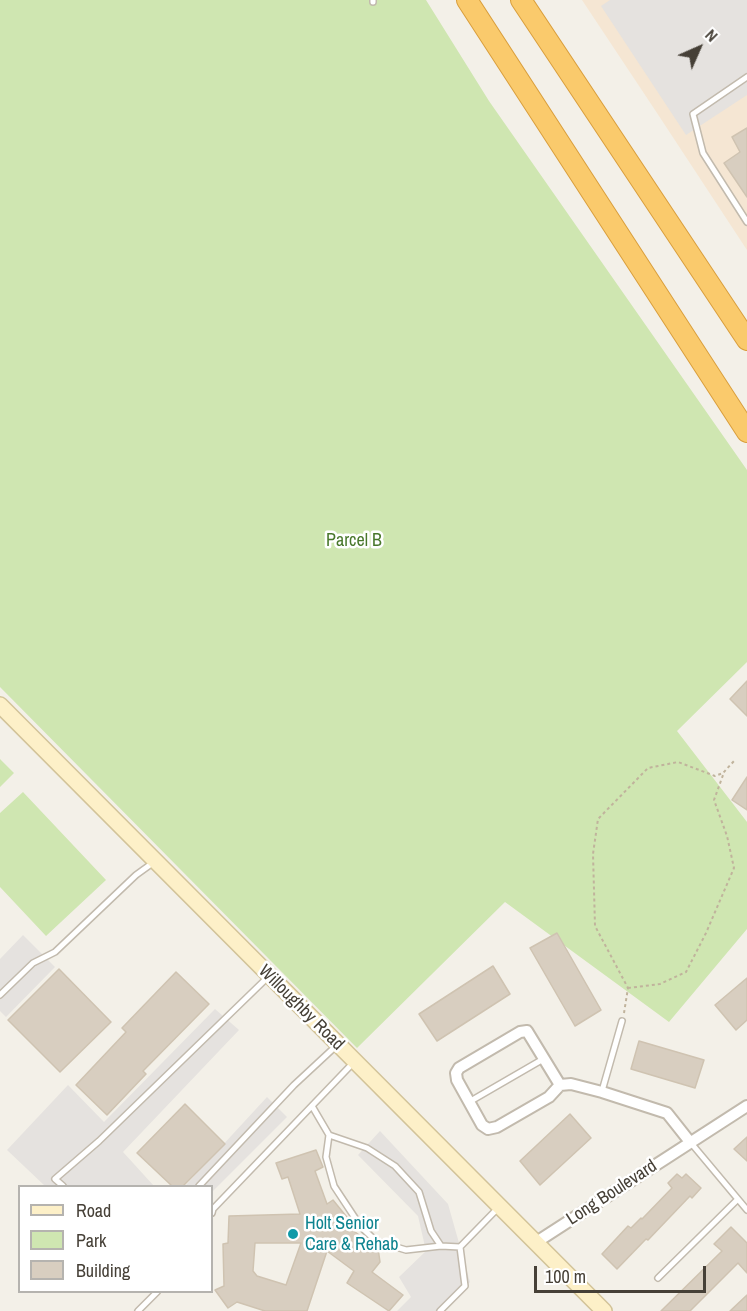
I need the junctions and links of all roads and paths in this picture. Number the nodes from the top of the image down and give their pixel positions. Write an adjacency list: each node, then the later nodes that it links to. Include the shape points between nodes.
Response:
1 (467, 0): 6 (highway)
2 (521, 0): 5 (highway)
3 (747, 77): 4 (lane, via 693,114 704,153)
4 (747, 222)
5 (747, 340)
6 (747, 432)
7 (0, 705): 10 (street, Willoughby Road)
8 (734, 761): 9 (path)
9 (723, 773): 12 (path, via 714,800 734,868 706,933 686,972 660,984); 12 (path, via 715,776 678,762 648,768 598,819 593,854 596,926)
10 (155, 861): 11 (street, Willoughby Road); 13 (lane, via 55,952 33,963)
11 (269, 975): 15 (street, Willoughby Road); 25 (lane, via 55,1179)
12 (628, 988): 14 (path)
13 (0, 995)
14 (622, 1021): 19 (lane)
15 (338, 1045): 17 (street, Willoughby Road); 26 (lane, via 294,1085)
16 (544, 1058): 18 (street); 20 (lane); 20 (street, via 531,1036 520,1032 459,1068 457,1080)
17 (354, 1061): 21 (lane); 28 (street, Willoughby Road)
18 (560, 1084): 19 (street); 20 (street, via 549,1097 488,1129)
19 (602, 1092): 24 (street, via 667,1113)
20 (469, 1102)
21 (312, 1106): 23 (lane); 29 (lane)
22 (747, 1106): 24 (street, Long Boulevard)
23 (329, 1135): 32 (lane, via 367,1148 395,1166 419,1192 430,1231); 32 (lane, via 326,1157 334,1186 361,1227 376,1241 406,1250)
24 (690, 1142): 27 (lane); 31 (street, Long Boulevard)
25 (62, 1185)
26 (200, 1185)
27 (737, 1200): 30 (lane); 34 (lane)
28 (499, 1207): 31 (street, Willoughby Road); 33 (lane)
29 (213, 1209)
30 (747, 1210)
31 (535, 1243): 38 (street, Willoughby Road)
32 (441, 1246): 33 (lane)
33 (460, 1247): 37 (lane, via 465,1286)
34 (658, 1278)
35 (156, 1293): 36 (lane)
36 (138, 1311)
37 (440, 1311)
38 (604, 1311)

